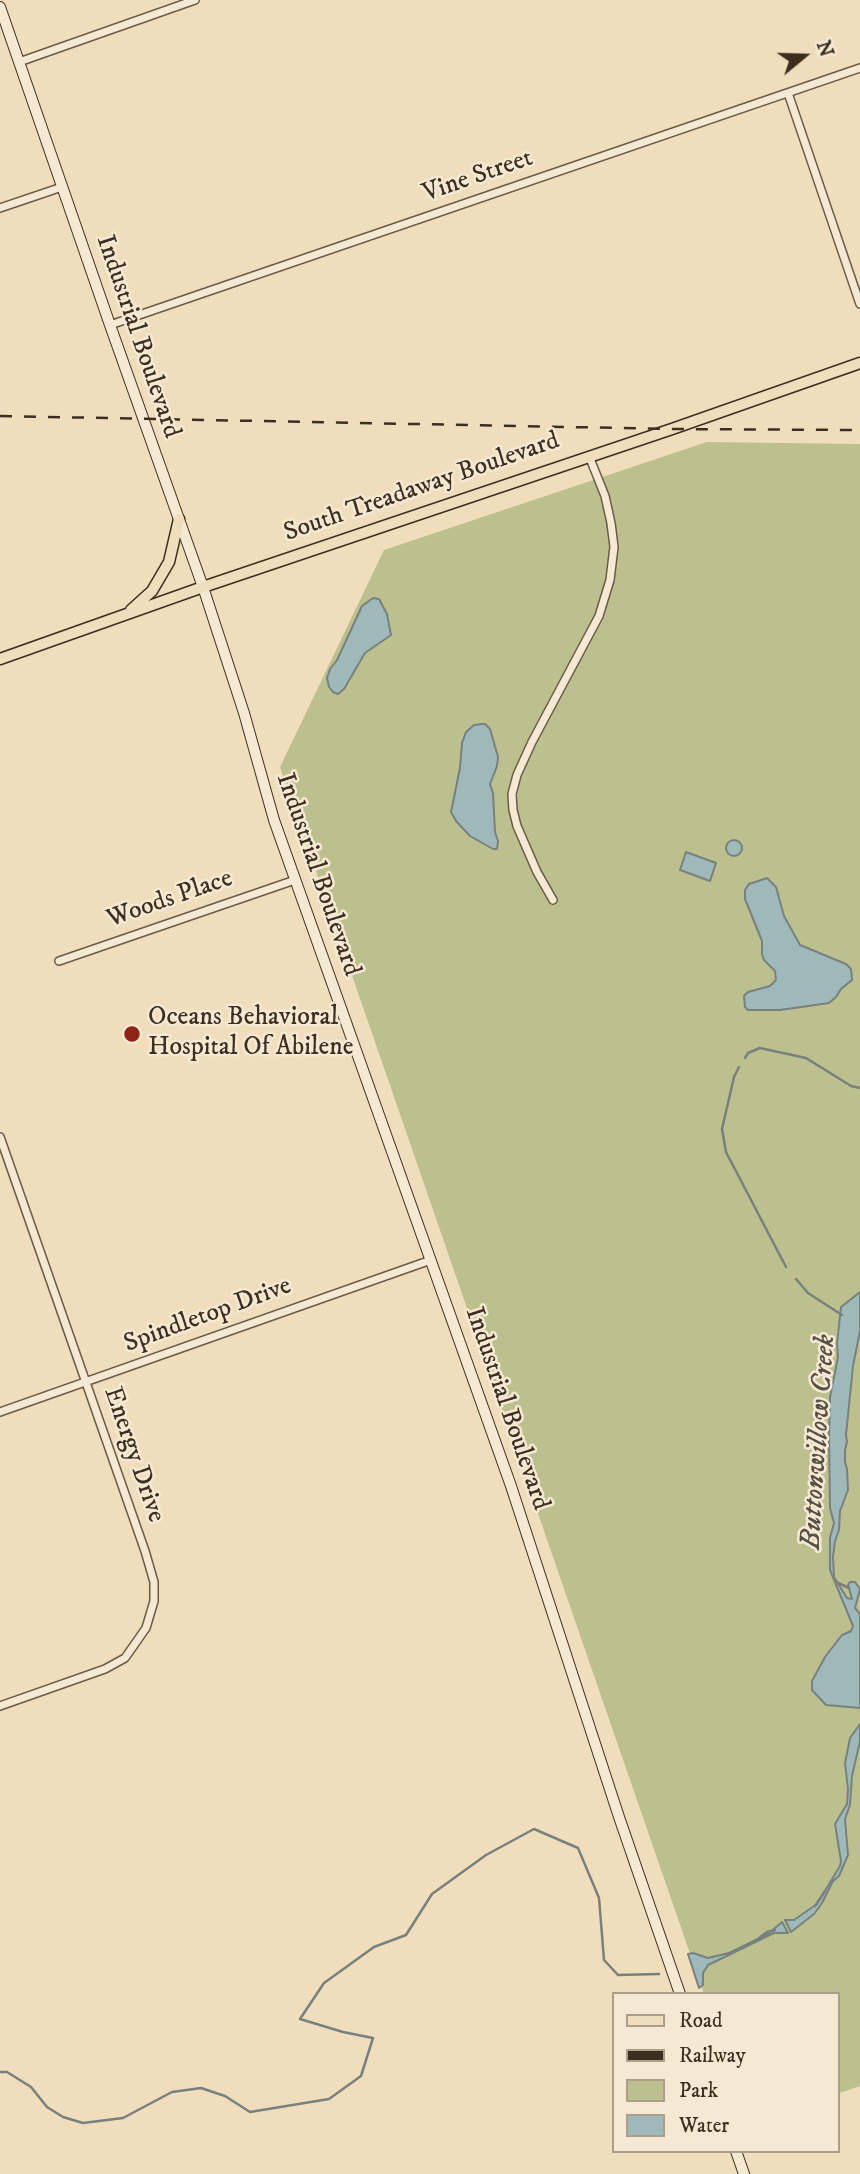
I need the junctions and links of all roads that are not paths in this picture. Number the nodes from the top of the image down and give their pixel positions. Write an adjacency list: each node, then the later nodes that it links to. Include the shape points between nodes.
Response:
1 (195, 0): 3 (street)
2 (0, 7): 3 (main road, Industrial Boulevard)
3 (19, 62): 6 (main road, Industrial Boulevard)
4 (860, 68): 5 (street, Vine Street)
5 (788, 93): 8 (street); 9 (street, Vine Street)
6 (62, 187): 7 (street); 9 (main road, Industrial Boulevard)
7 (0, 208)
8 (860, 304)
9 (110, 325): 12 (main road, Industrial Boulevard)
10 (860, 363): 11 (main road, South Treadaway Boulevard)
11 (589, 456): 13 (main road, South Treadaway Boulevard); 17 (street, via 611,523 610,580 599,616 532,742 512,794 517,826)
12 (179, 519): 13 (main road, Industrial Boulevard); 14 (main road, via 169,562 152,591)
13 (203, 587): 14 (main road, South Treadaway Boulevard); 16 (main road, Industrial Boulevard)
14 (128, 614): 15 (main road, South Treadaway Boulevard)
15 (0, 659)
16 (295, 880): 18 (street, Woods Place); 20 (main road, Industrial Boulevard)
17 (553, 900)
18 (59, 961)
19 (0, 1137): 21 (street, Energy Drive)
20 (431, 1260): 21 (street, Spindletop Drive); 24 (main road, Industrial Boulevard)
21 (85, 1382): 22 (street, Spindletop Drive); 23 (street, Energy Drive, via 154,1582 151,1616 125,1658 105,1670)
22 (0, 1412)
23 (0, 1706)
24 (679, 1992)
25 (737, 2153): 26 (main road)
26 (744, 2174)

